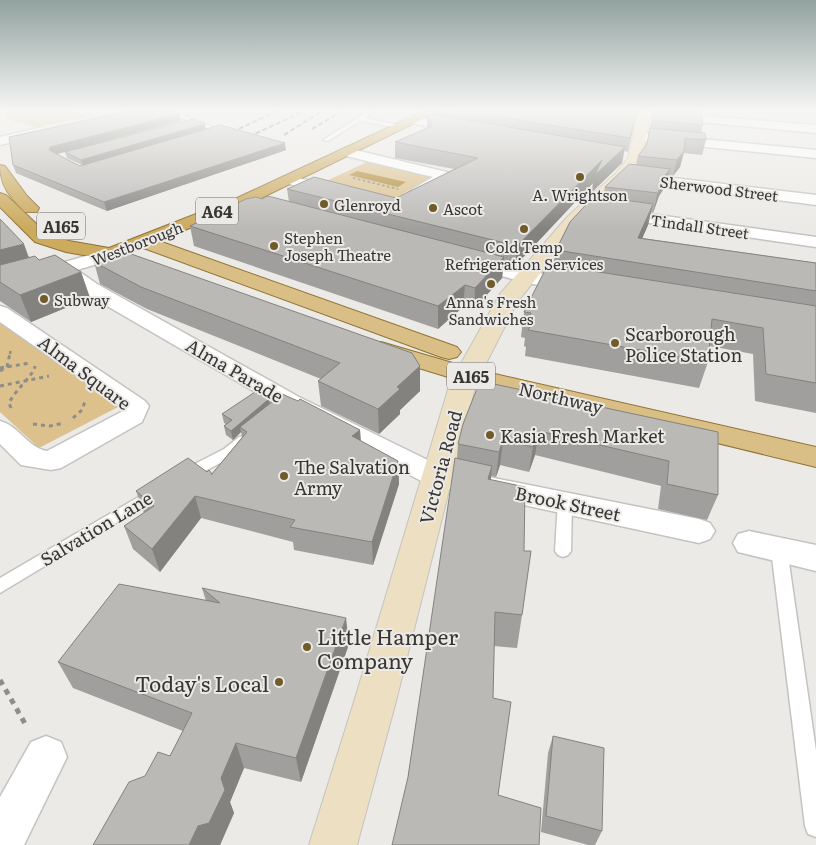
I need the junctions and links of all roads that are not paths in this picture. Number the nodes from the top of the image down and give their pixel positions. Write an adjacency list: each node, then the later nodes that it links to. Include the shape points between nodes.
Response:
1 (350, 150): 4 (highway, Westborough / A64)
2 (637, 150): 7 (main road, Victoria Road)
3 (779, 150): 5 (street)
4 (347, 152): 10 (highway, Westborough / A64); 13 (street, via 446,176)
5 (816, 154)
6 (616, 156): 7 (street)
7 (635, 159): 9 (main road, Victoria Road)
8 (0, 168): 18 (highway, A165, via 21,199)
9 (622, 176): 14 (street, Sherwood Street); 17 (main road, Victoria Road)
10 (290, 180): 11 (street); 15 (highway, Westborough / A64)
11 (352, 195)
12 (0, 198): 22 (highway, A165, via 41,238)
13 (405, 199)
14 (816, 200)
15 (243, 201): 16 (street); 19 (highway, Westborough / A64)
16 (271, 208)
17 (584, 210): 20 (street, Tindall Street); 25 (main road, Victoria Road)
18 (44, 218)
19 (144, 242): 21 (highway, Westborough / A64); 30 (main road, Northway / A165, via 433,347)
20 (816, 242)
21 (109, 245): 22 (highway, A165); 24 (street, Westborough); 30 (main road, Northway / A165, via 414,360)
22 (66, 246): 26 (street, Westborough, via 61,258)
23 (451, 257): 25 (street)
24 (64, 269): 26 (street, Westborough); 35 (street, Alma Parade, via 283,408)
25 (527, 277): 28 (street); 30 (main road, Victoria Road, via 508,299)
26 (28, 278): 27 (street, Westborough)
27 (2, 285)
28 (594, 288)
29 (0, 312): 31 (street, Alma Square, via 136,406 133,416 51,460 31,458)
30 (471, 367): 33 (main road, Northway / A165); 34 (main road, Northway / A165); 35 (main road, Victoria Road, via 462,383)
31 (6, 419)
32 (252, 433): 41 (lane, Salvation Lane, via 229,452 169,484)
33 (816, 441)
34 (816, 457)
35 (437, 477): 36 (street, Brook Street); 45 (main road, Victoria Road)
36 (564, 502): 37 (street, Brook Street); 39 (lane)
37 (699, 531)
38 (764, 546): 40 (street); 43 (lane)
39 (564, 551)
40 (816, 558)
41 (0, 586)
42 (46, 757): 44 (street)
43 (816, 826)
44 (0, 843)
45 (333, 845)

